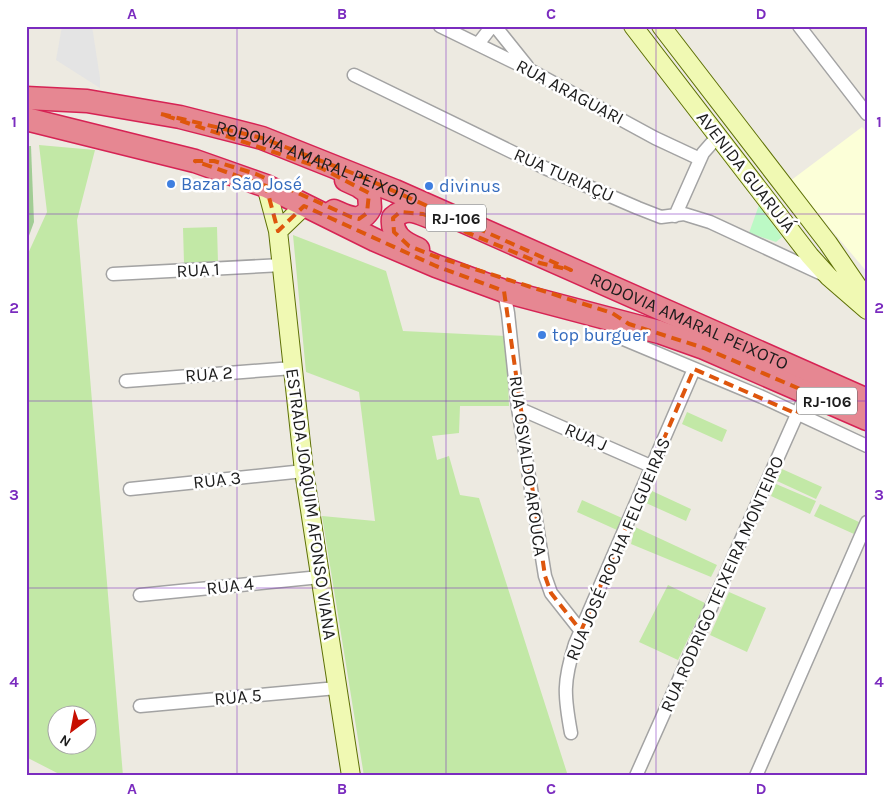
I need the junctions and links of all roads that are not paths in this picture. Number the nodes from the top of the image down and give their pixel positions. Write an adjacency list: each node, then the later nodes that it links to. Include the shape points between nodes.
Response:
1 (440, 26): 6 (street, RUA ARAGUARI)
2 (493, 26): 6 (street); 7 (street)
3 (634, 26): 13 (street, AVENIDA GUARUJÁ)
4 (661, 26): 10 (street, AVENIDA GUARUJÁ)
5 (799, 26): 12 (street)
6 (478, 44): 7 (street, RUA ARAGUARI)
7 (530, 70): 16 (street, RUA ARAGUARI)
8 (354, 75): 20 (street, RUA TURIAÇU, via 545,168 662,218)
9 (26, 98): 11 (highway, RODOVIA AMARAL PEIXOTO / RJ-106, via 87,101)
10 (720, 103): 13 (street); 21 (street, AVENIDA GUARUJÁ)
11 (161, 114): 17 (highway, via 186,126 254,143 321,168 360,186 369,194 370,208 364,217 351,217 256,174 214,161); 26 (highway, RODOVIA AMARAL PEIXOTO / RJ-106, via 262,138 360,176)
12 (867, 114)
13 (702, 116): 15 (street, AVENIDA GUARUJÁ)
14 (26, 119): 17 (highway, RODOVIA AMARAL PEIXOTO / RJ-106)
15 (718, 136): 16 (street); 23 (street, AVENIDA GUARUJÁ)
16 (700, 159): 20 (street)
17 (195, 161): 18 (highway, RODOVIA AMARAL PEIXOTO / RJ-106)
18 (266, 186): 19 (highway, RODOVIA AMARAL PEIXOTO / RJ-106); 22 (street, ESTRADA JOAQUIM AFONSO VIANA)
19 (304, 206): 22 (street); 29 (highway, RODOVIA AMARAL PEIXOTO / RJ-106, via 436,266)
20 (675, 216): 24 (street, RUA TURIAÇU, via 689,215 710,222)
21 (816, 229): 23 (street); 30 (street, AVENIDA GUARUJÁ)
22 (278, 231): 25 (street, ESTRADA JOAQUIM AFONSO VIANA)
23 (799, 242): 24 (street); 28 (street, AVENIDA GUARUJÁ)
24 (780, 254): 28 (street, RUA TURIAÇU)
25 (282, 266): 27 (street, RUA 1); 34 (street, ESTRADA JOAQUIM AFONSO VIANA)
26 (571, 270): 33 (highway, via 540,264 410,210 393,218 394,232 410,246 519,286 612,313); 38 (highway, RODOVIA AMARAL PEIXOTO / RJ-106)
27 (113, 274)
28 (829, 277): 31 (street, AVENIDA GUARUJÁ)
29 (504, 291): 32 (highway, RODOVIA AMARAL PEIXOTO / RJ-106); 39 (street, RUA OSVALDO AROUCA)
30 (867, 300)
31 (867, 310)
32 (606, 318): 33 (highway, RODOVIA AMARAL PEIXOTO / RJ-106); 35 (street, via 621,338)
33 (629, 324): 37 (highway, RODOVIA AMARAL PEIXOTO / RJ-106, via 704,348)
34 (293, 368): 36 (street, RUA 2); 44 (street, ESTRADA JOAQUIM AFONSO VIANA)
35 (694, 369): 40 (street); 43 (street, RUA JOSÉ ROCHA FELGUEIRAS)
36 (126, 381)
37 (808, 392): 40 (street, RUA RODRIGO TEIXEIRA MONTEIRO); 41 (highway, RODOVIA AMARAL PEIXOTO / RJ-106)
38 (867, 400)
39 (518, 408): 43 (street, RUA J); 49 (street, RUA OSVALDO AROUCA, via 545,576 551,593)
40 (797, 414): 42 (street); 54 (street, RUA RODRIGO TEIXEIRA MONTEIRO)
41 (867, 419)
42 (867, 446)
43 (653, 467): 49 (street, RUA JOSÉ ROCHA FELGUEIRAS)
44 (304, 471): 45 (street, RUA 3); 47 (street, ESTRADA JOAQUIM AFONSO VIANA)
45 (130, 489)
46 (867, 522): 55 (street)
47 (320, 577): 48 (street, RUA 4); 50 (street, ESTRADA JOAQUIM AFONSO VIANA)
48 (140, 596)
49 (581, 631): 52 (street, RUA JOSÉ ROCHA FELGUEIRAS, via 569,663 565,690)
50 (337, 688): 51 (street, RUA 5); 53 (street, ESTRADA JOAQUIM AFONSO VIANA)
51 (140, 706)
52 (571, 734)
53 (351, 776)
54 (636, 776)
55 (756, 776)

